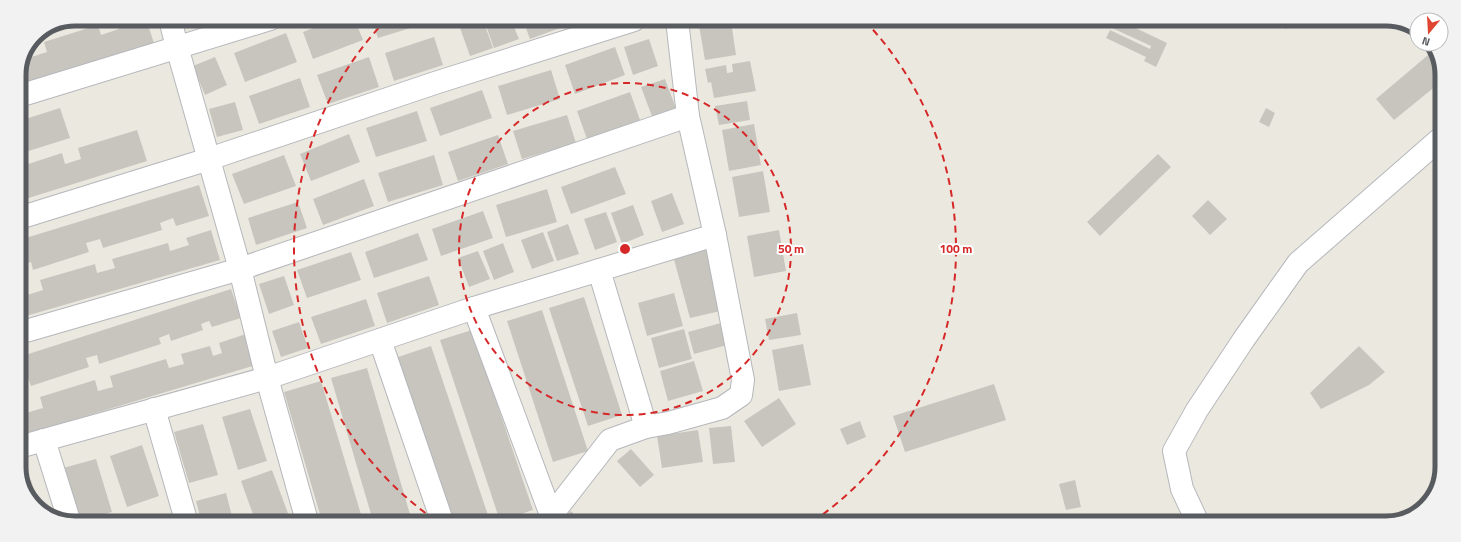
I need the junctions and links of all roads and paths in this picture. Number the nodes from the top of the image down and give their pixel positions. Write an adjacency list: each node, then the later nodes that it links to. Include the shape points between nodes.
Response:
1 (172, 26): 5 (street)
2 (248, 26): 5 (street)
3 (615, 26): 9 (street, via 434,83)
4 (678, 26): 7 (street)
5 (177, 48): 6 (street); 9 (street)
6 (26, 94)
7 (688, 116): 11 (street); 12 (street)
8 (1435, 143): 28 (street, via 1298,264 1197,410 1174,451 1182,489)
9 (210, 160): 10 (street); 12 (street)
10 (26, 216)
11 (715, 235): 13 (street); 19 (street, via 743,380 741,395 722,408)
12 (240, 269): 15 (street); 17 (street)
13 (599, 270): 14 (street); 19 (street)
14 (474, 308): 16 (street); 26 (street)
15 (26, 331)
16 (380, 340): 17 (street); 25 (street)
17 (267, 378): 18 (street); 24 (street)
18 (154, 409): 20 (street); 23 (street)
19 (646, 427): 27 (street, via 610,440)
20 (44, 440): 21 (street); 22 (street)
21 (26, 445)
22 (68, 515)
23 (185, 516)
24 (306, 516)
25 (440, 516)
26 (548, 516)
27 (551, 516)
28 (1195, 516)

